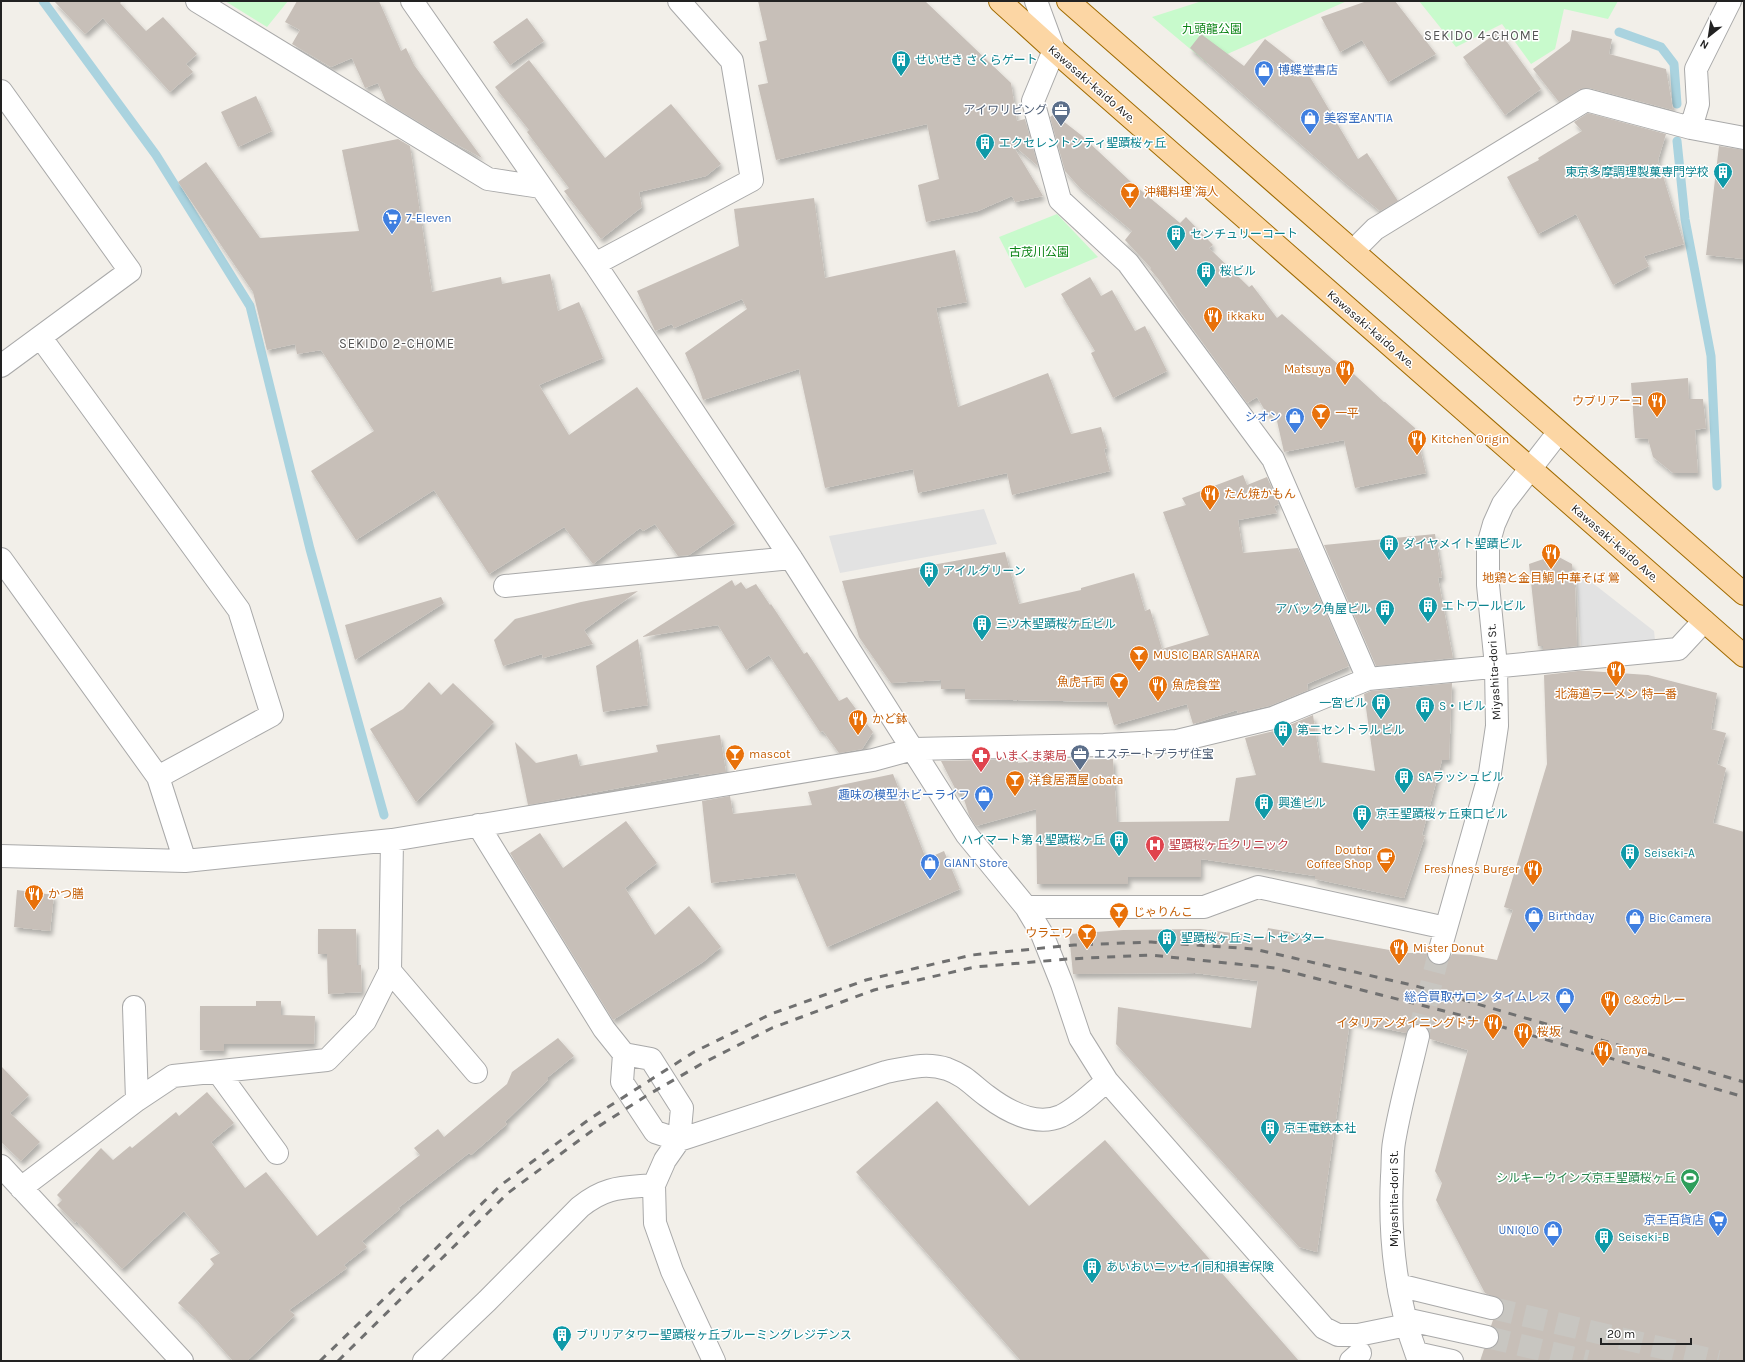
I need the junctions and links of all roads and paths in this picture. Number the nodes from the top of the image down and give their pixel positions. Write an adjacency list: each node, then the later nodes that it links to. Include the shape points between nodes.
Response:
1 (196, 1): 12 (street, via 488,179)
2 (412, 1): 12 (street)
3 (679, 1): 14 (street, via 732,61 752,180)
4 (1000, 1): 8 (main road, Kawasaki-kaido Ave.)
5 (1036, 1): 8 (street)
6 (1068, 1): 13 (main road)
7 (1730, 1): 10 (street, via 1696,69 1698,104)
8 (1054, 50): 18 (main road, Kawasaki-kaido Ave.); 26 (street, via 1033,101 1060,200 1128,263 1273,459)
9 (1, 91): 15 (street, via 130,271)
10 (1691, 128): 11 (street); 13 (street, via 1586,100 1375,229)
11 (1744, 138)
12 (541, 187): 14 (street)
13 (1353, 251): 17 (main road)
14 (595, 264): 19 (street)
15 (42, 338): 16 (street); 28 (street, via 239,610 272,715)
16 (1, 366)
17 (1558, 433): 18 (street, Miyashita-dori St.); 22 (main road)
18 (1530, 468): 23 (main road, Kawasaki-kaido Ave.); 25 (street, Miyashita-dori St., via 1503,504 1488,545 1488,585)
19 (791, 558): 21 (street); 27 (street)
20 (1, 559): 28 (street)
21 (505, 586)
22 (1744, 594)
23 (1704, 621): 24 (main road, Kawasaki-kaido Ave.); 25 (street, via 1678,649)
24 (1744, 656)
25 (1496, 666): 26 (street); 34 (street, Miyashita-dori St., via 1497,726 1490,773)
26 (1368, 679): 27 (street, via 1273,718 1177,741)
27 (913, 749): 29 (street, via 873,760); 33 (street, via 967,835)
28 (158, 777): 32 (street)
29 (478, 825): 30 (street); 39 (street, via 604,1029)
30 (392, 840): 32 (street); 36 (street)
31 (4, 852): 32 (street)
32 (185, 861)
33 (1026, 907): 34 (street, via 1204,907 1258,887); 42 (street, via 1045,941 1080,1038)
34 (1446, 928): 35 (street, Miyashita-dori St.)
35 (1439, 953)
36 (390, 971): 40 (street, via 364,1021 327,1060); 41 (street)
37 (134, 1007): 43 (street)
38 (1418, 1036): 49 (street, Miyashita-dori St., via 1402,1097 1394,1144 1392,1239)
39 (624, 1054): 44 (street, via 622,1082 655,1132); 44 (street, via 651,1059 682,1108)
40 (218, 1072): 43 (street, via 173,1076); 45 (street)
41 (476, 1072)
42 (1107, 1081): 44 (street, via 1077,1106 1060,1116 1040,1120 1020,1115 1001,1106 968,1079 946,1069 921,1065 886,1072); 51 (street, via 1324,1328 1338,1335 1358,1335)
43 (137, 1100): 48 (street)
44 (679, 1140): 47 (street, via 665,1160)
45 (277, 1153)
46 (1, 1166): 48 (street)
47 (654, 1185): 55 (street, via 612,1189 594,1196); 56 (street, via 655,1223 672,1271)
48 (21, 1188): 54 (street)
49 (1398, 1285): 50 (street); 51 (street, Miyashita-dori St.)
50 (1492, 1308)
51 (1406, 1322): 52 (street); 53 (street, Miyashita-dori St.)
52 (1487, 1337)
53 (1417, 1357): 57 (street)
54 (182, 1361)
55 (424, 1361)
56 (714, 1361)
57 (1452, 1361)

